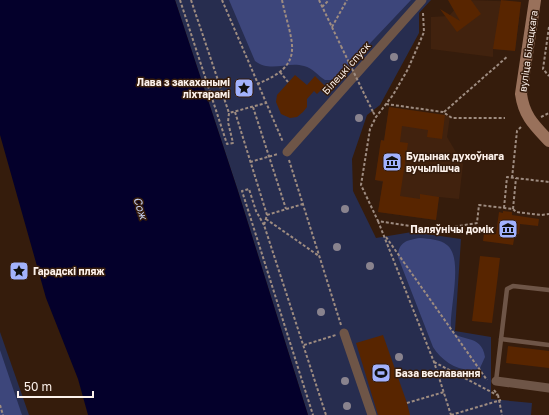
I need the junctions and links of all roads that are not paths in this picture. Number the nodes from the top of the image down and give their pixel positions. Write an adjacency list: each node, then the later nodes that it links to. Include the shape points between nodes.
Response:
1 (422, 0): 4 (street, Білецкі спуск)
2 (535, 0): 3 (street, вуліца Білецкага, via 522,94 523,107 528,117)
3 (549, 141)
4 (287, 152)
5 (549, 290): 7 (lane, via 512,286 508,288)
6 (344, 333): 11 (street)
7 (501, 339): 8 (lane); 9 (lane)
8 (549, 345)
9 (494, 384): 10 (street)
10 (549, 388)
11 (372, 415)

